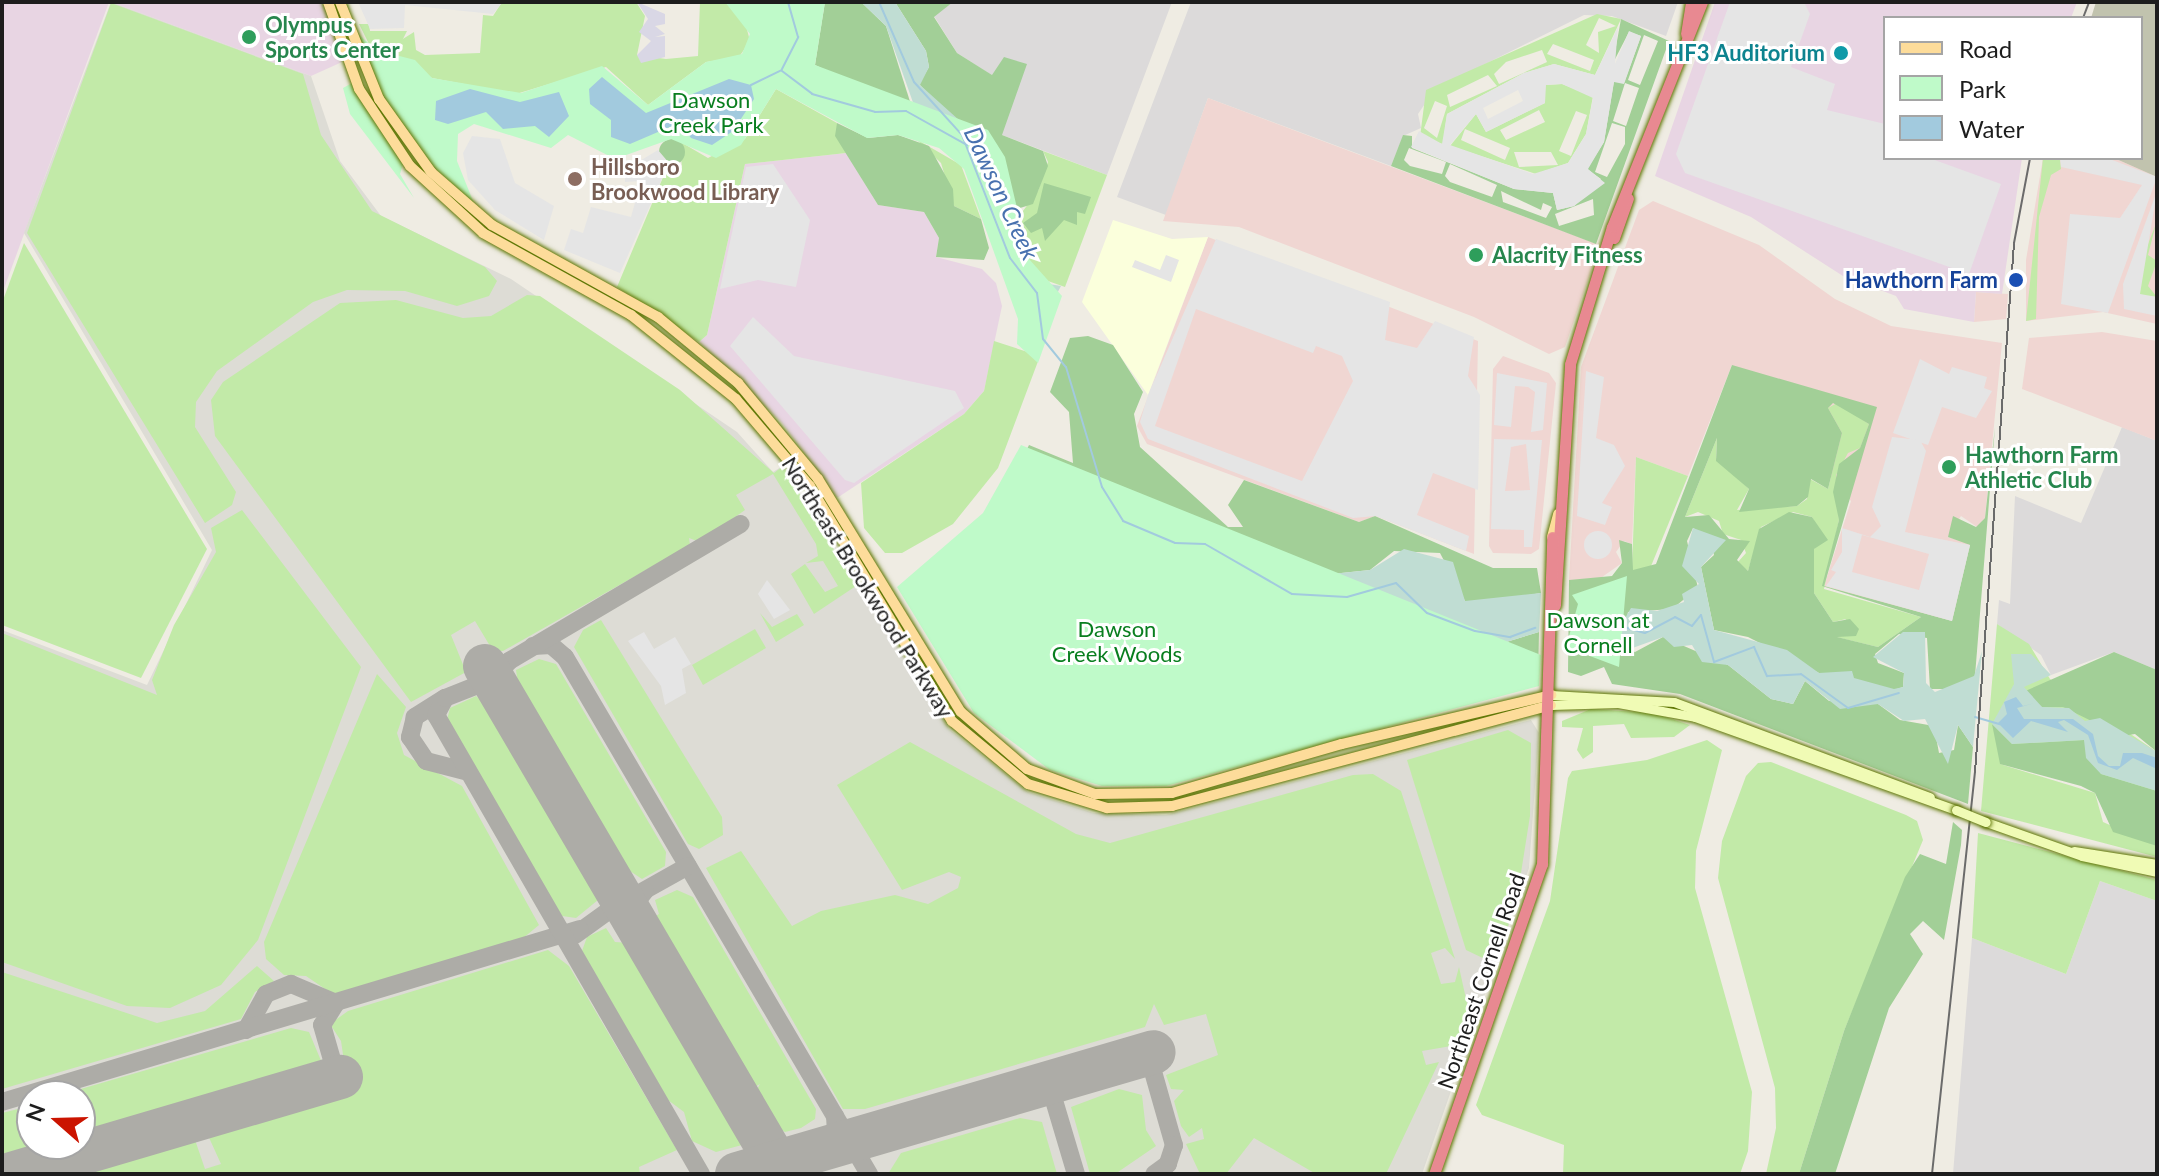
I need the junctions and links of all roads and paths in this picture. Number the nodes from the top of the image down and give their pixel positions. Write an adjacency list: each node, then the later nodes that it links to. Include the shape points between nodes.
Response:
1 (328, 2): 9 (main road, Northeast Brookwood Parkway, via 359,89 410,166 483,233 631,315 736,399 810,486 952,721 1028,784 1099,807 1172,806)
2 (340, 2): 9 (main road, Northeast Brookwood Parkway, via 379,99 431,172 492,225 658,317 738,383 818,479 961,712 1027,769 1095,794 1172,793 1342,744)
3 (1691, 2): 5 (highway, Northeast Cornell Road)
4 (1702, 2): 5 (highway, Northeast Cornell Road)
5 (1686, 35): 6 (highway, Northeast Cornell Road, via 1570,364)
6 (1558, 514): 7 (main road, Northeast Cornell Road); 8 (highway, Northeast Cornell Road, via 1563,522)
7 (1552, 537): 8 (highway, Northeast Cornell Road)
8 (1555, 605): 9 (highway, Northeast Cornell Road)
9 (1551, 700): 10 (main road, Northeast Brookwood Parkway, bridge, via 1618,703 1695,717); 13 (highway, Northeast Cornell Road, via 1536,892)
10 (2074, 851): 11 (main road, Northeast Brookwood Parkway); 12 (main road, Northeast Brookwood Parkway)
11 (2157, 864)
12 (2157, 872)
13 (1434, 1174)

